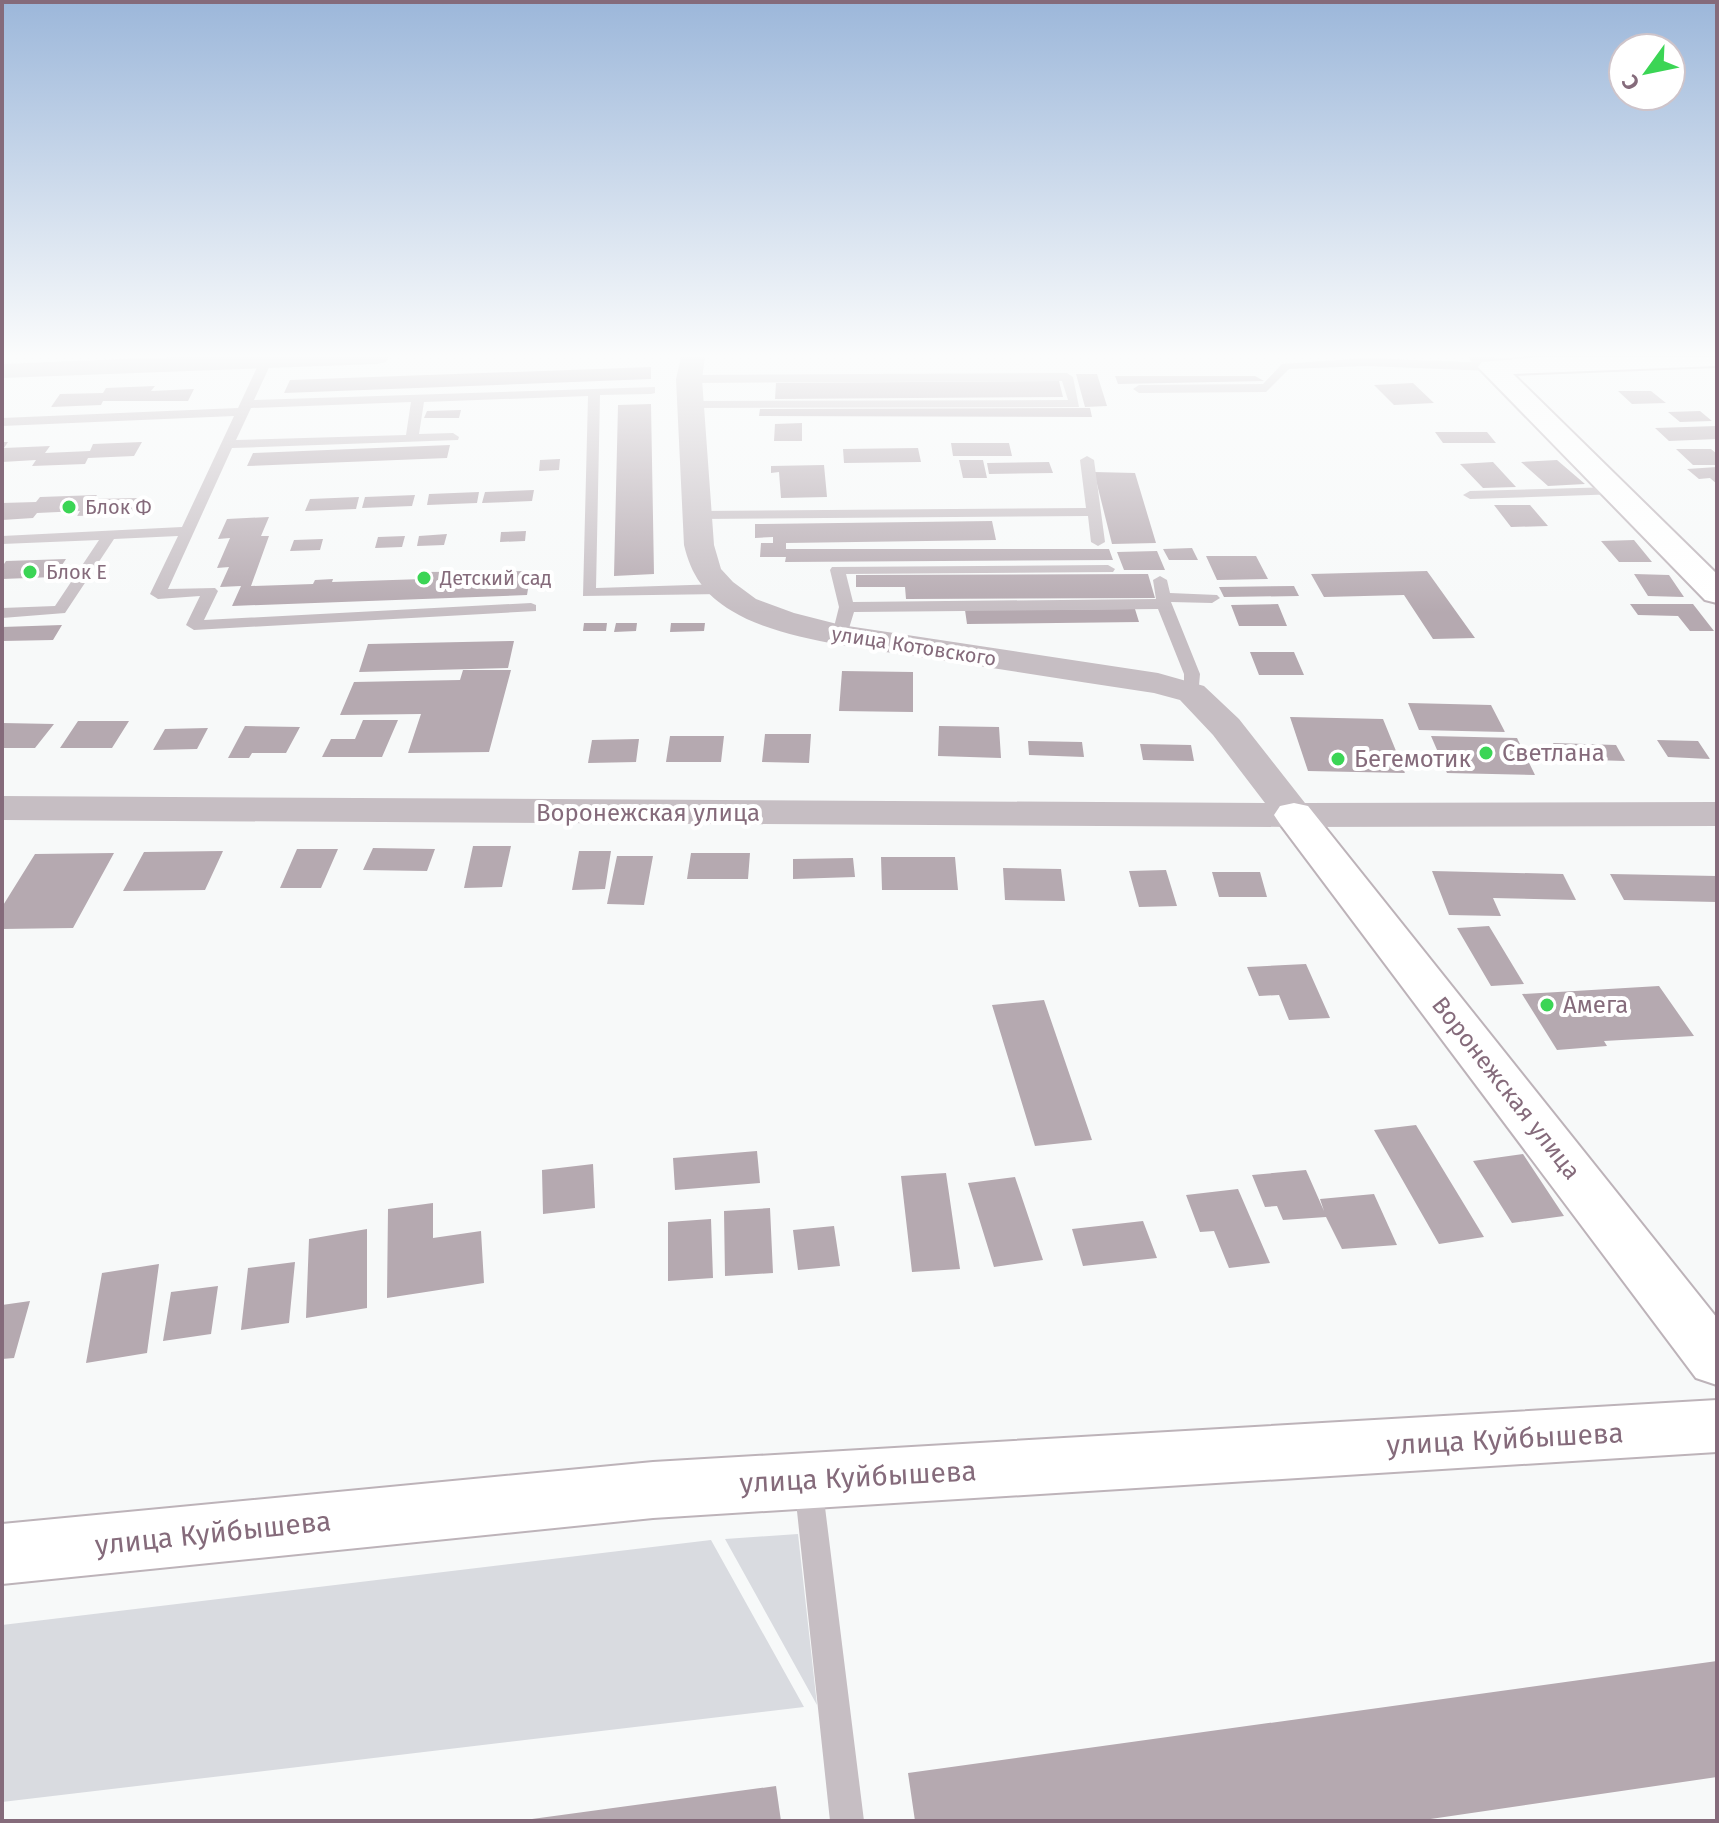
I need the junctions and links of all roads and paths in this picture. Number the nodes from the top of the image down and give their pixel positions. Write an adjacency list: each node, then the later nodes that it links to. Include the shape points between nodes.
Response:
1 (272, 442): 5 (lane)
2 (593, 442): 17 (lane, via 588,593)
3 (694, 442): 10 (street, улица Котовского)
4 (1566, 442): 7 (street)
5 (227, 444): 11 (lane)
6 (1087, 460): 9 (lane)
7 (1615, 491): 8 (lane); 18 (street)
8 (1470, 495)
9 (1094, 512): 10 (lane); 14 (lane)
10 (698, 515): 17 (street, улица Котовского, via 706,571)
11 (187, 531): 12 (lane); 21 (lane, via 158,594 210,591 194,625)
12 (109, 535): 13 (lane); 22 (lane, via 60,610)
13 (2, 540)
14 (1098, 542)
15 (1108, 569): 23 (lane, via 837,570)
16 (1160, 580): 20 (lane)
17 (722, 589): 23 (street, улица Котовского, via 745,606 782,620)
18 (1717, 593)
19 (1212, 598): 20 (lane)
20 (1164, 600): 23 (lane); 24 (lane, via 1192,674)
21 (531, 608)
22 (2, 613)
23 (844, 621): 24 (street, улица Котовского)
24 (1192, 693): 27 (street, улица Котовского, via 1226,727)
25 (2, 808): 27 (street, Воронежская улица)
26 (1717, 814): 27 (street, Воронежская улица)
27 (1294, 815): 28 (street, Воронежская улица)
28 (1717, 1361)
29 (1717, 1426): 30 (street, улица Куйбышева)
30 (807, 1480): 31 (street, улица Куйбышева, via 653,1490); 32 (lane)
31 (2, 1554)
32 (847, 1821)

